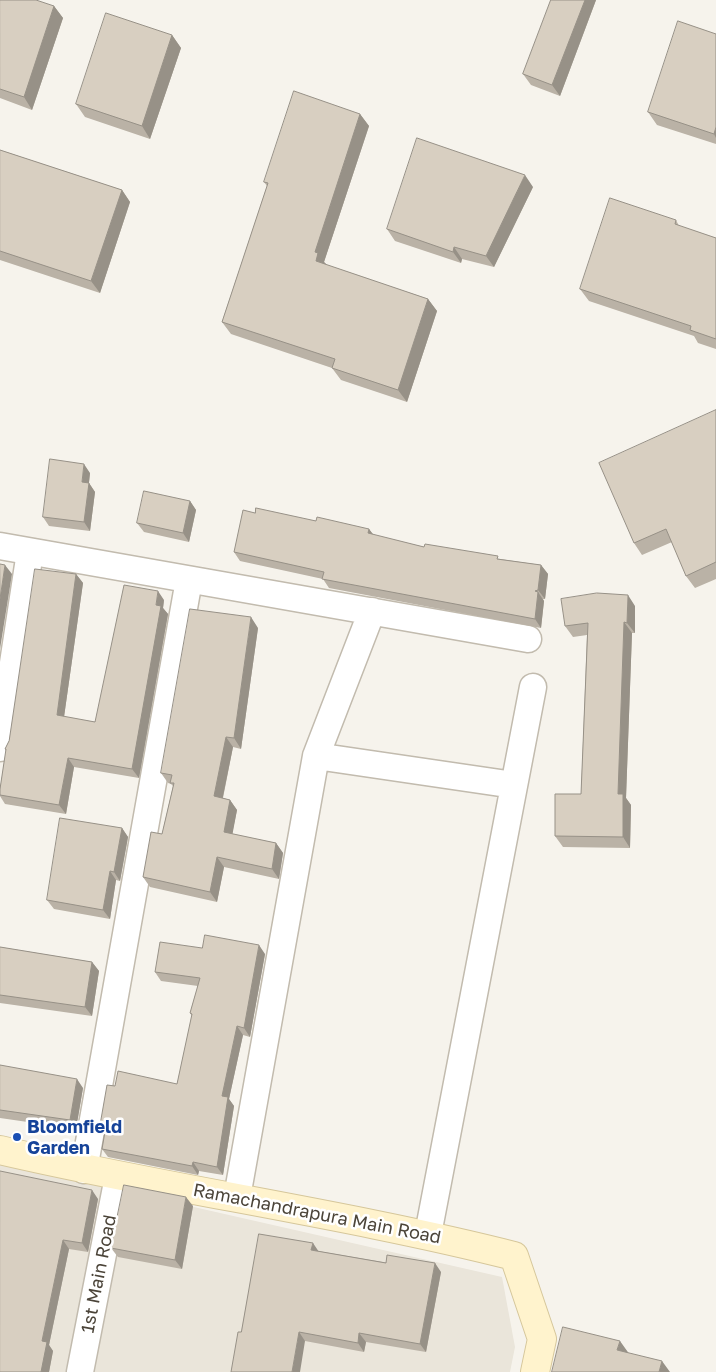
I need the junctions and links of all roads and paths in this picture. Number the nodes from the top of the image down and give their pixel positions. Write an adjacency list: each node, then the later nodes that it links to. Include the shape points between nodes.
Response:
1 (0, 546): 2 (street)
2 (30, 552): 3 (street); 7 (street)
3 (189, 580): 4 (street); 11 (street)
4 (372, 611): 5 (street); 8 (street)
5 (528, 639)
6 (533, 687): 9 (street)
7 (0, 748)
8 (316, 756): 9 (street); 13 (street)
9 (514, 785): 14 (street)
10 (0, 1150): 11 (street, Ramachandrapura Main Road)
11 (84, 1170): 12 (street, Ramachandrapura Main Road)
12 (118, 1177): 13 (street, Ramachandrapura Main Road); 15 (street, 1st Main Road)
13 (238, 1197): 14 (street, Ramachandrapura Main Road)
14 (428, 1234): 16 (street, Ramachandrapura Main Road, via 514,1256 542,1339)
15 (80, 1372)
16 (535, 1372)

